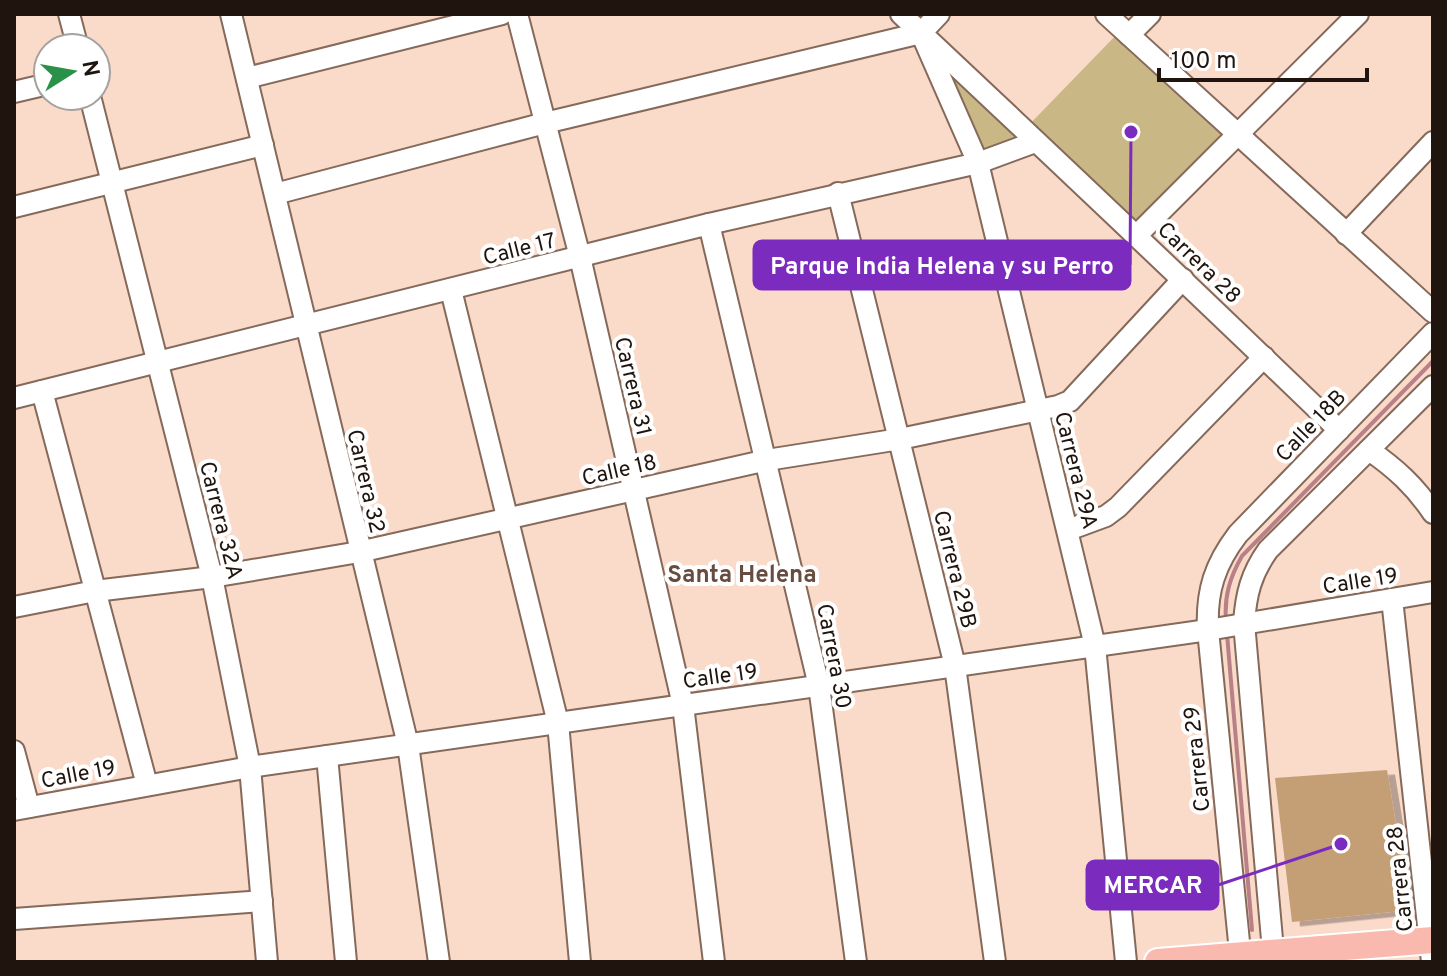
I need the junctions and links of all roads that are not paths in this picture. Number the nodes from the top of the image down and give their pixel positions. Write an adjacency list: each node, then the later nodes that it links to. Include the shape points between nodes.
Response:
1 (231, 14): 11 (street, Carrera 32)
2 (502, 14): 11 (street)
3 (517, 14): 13 (street, Carrera 31)
4 (901, 14): 9 (street, Carrera 29A)
5 (939, 14): 9 (street)
6 (1106, 14): 10 (street)
7 (1150, 14): 10 (street)
8 (1358, 14): 14 (street)
9 (921, 33): 13 (street); 15 (street, Carrera 28); 18 (street, Carrera 29A)
10 (1129, 35): 14 (street)
11 (247, 78): 17 (street, Carrera 32)
12 (94, 112): 19 (street, Carrera 32A)
13 (545, 123): 21 (street); 26 (street, Carrera 31)
14 (1238, 133): 24 (street); 25 (street)
15 (1035, 142): 18 (street, Calle 17); 25 (street, Carrera 28)
16 (1433, 142): 24 (street)
17 (263, 145): 19 (street); 21 (street, Carrera 32)
18 (978, 163): 20 (street, Calle 17); 37 (street, Carrera 29A)
19 (114, 182): 22 (street); 33 (street, Carrera 32A)
20 (838, 193): 23 (street, Calle 17); 39 (street, Carrera 29B)
21 (275, 194): 30 (street, Carrera 32)
22 (14, 207)
23 (709, 224): 26 (street, Calle 17); 41 (street, Carrera 30)
24 (1346, 234): 29 (street)
25 (1137, 235): 27 (street, Carrera 28)
26 (580, 257): 28 (street, Calle 17); 42 (street, Carrera 31)
27 (1183, 279): 32 (street, Carrera 28); 37 (street, Calle 18, via 1070,401)
28 (451, 290): 30 (street, Calle 17); 44 (street)
29 (1433, 312)
30 (306, 326): 33 (street, Calle 17); 46 (street, Carrera 32)
31 (1433, 333): 38 (street, Calle 18B)
32 (1264, 357): 38 (street, Carrera 28); 45 (street, via 1118,507)
33 (159, 362): 35 (street, Calle 17); 48 (street, Carrera 32A)
34 (1433, 386): 40 (street)
35 (42, 391): 36 (street, Calle 17); 49 (street)
36 (14, 398)
37 (1037, 409): 39 (street, Calle 18); 45 (street, Carrera 29A)
38 (1339, 430): 47 (street, Calle 18B)
39 (900, 439): 41 (street, Calle 18); 55 (street, Carrera 29B)
40 (1369, 450): 43 (street, via 1396,469); 53 (street, Carrera 29, via 1268,550)
41 (767, 460): 42 (street, Calle 18); 56 (street, Carrera 30)
42 (633, 490): 44 (street, Calle 18); 57 (street, Carrera 31)
43 (1433, 513)
44 (507, 520): 46 (street, Calle 18); 58 (street)
45 (1068, 530): 54 (street, Carrera 29A)
46 (359, 552): 48 (street, Calle 18); 59 (street, Carrera 32)
47 (1223, 553): 53 (street, Carrera 29, via 1208,594)
48 (212, 577): 49 (street, Calle 18); 62 (street, Carrera 32A)
49 (95, 591): 52 (street, Calle 18); 63 (street)
50 (1433, 592): 51 (street, Calle 19)
51 (1392, 599): 53 (street, Calle 19); 67 (street, Carrera 28)
52 (14, 607)
53 (1225, 626): 54 (street, Calle 19); 68 (street, Carrera 29); 69 (street, Carrera 29)
54 (1095, 646): 55 (street, Calle 19); 77 (street, Carrera 29A)
55 (955, 666): 56 (street, Calle 19); 76 (street, Carrera 29B)
56 (819, 686): 57 (street, Calle 19); 75 (street, Carrera 30)
57 (683, 705): 58 (street, Calle 19); 74 (street, Carrera 31)
58 (558, 723): 59 (street, Calle 19); 73 (street)
59 (408, 745): 61 (street, Calle 19); 72 (street, Carrera 32)
60 (14, 751): 64 (street)
61 (327, 756): 62 (street, Calle 19); 71 (street)
62 (250, 767): 63 (street, Calle 19); 65 (street, Carrera 32A)
63 (147, 785): 64 (street, Calle 19)
64 (21, 808)
65 (262, 901): 66 (street); 70 (street, Carrera 32A)
66 (14, 919)
67 (1431, 947): 68 (main road)
68 (1274, 957): 69 (main road)
69 (1241, 959): 78 (main road)
70 (267, 962)
71 (346, 962)
72 (439, 962)
73 (580, 962)
74 (714, 962)
75 (856, 962)
76 (995, 962)
77 (1126, 962)
78 (1158, 962)

